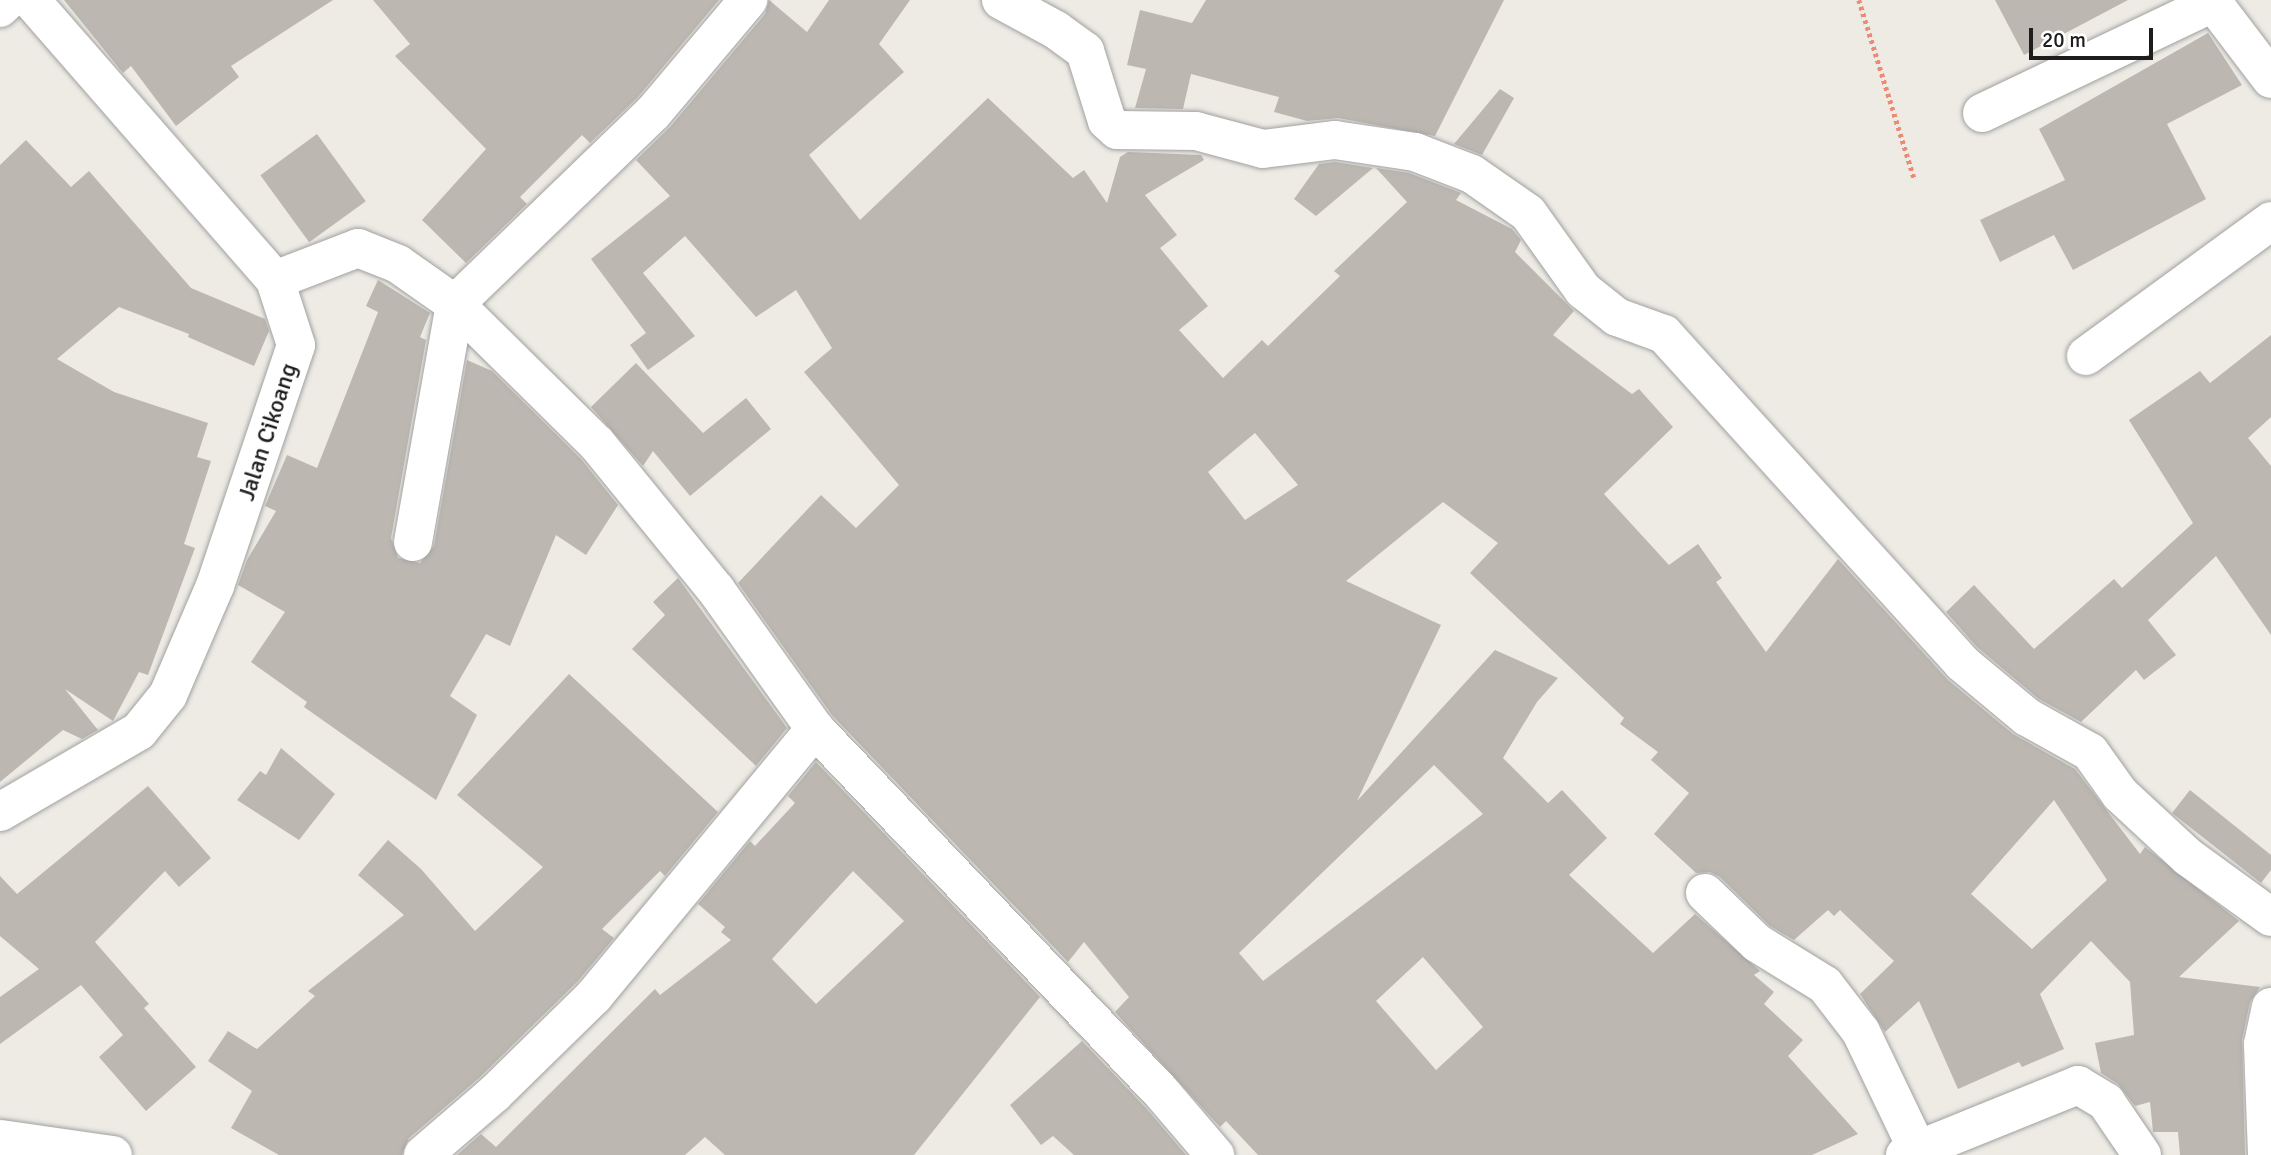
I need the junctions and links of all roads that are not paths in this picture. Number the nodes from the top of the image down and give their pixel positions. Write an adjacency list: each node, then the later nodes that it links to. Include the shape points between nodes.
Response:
1 (8, 0): 6 (street)
2 (31, 0): 10 (street, Jalan Cikoang)
3 (748, 0): 11 (street, via 653,113)
4 (1001, 0): 17 (street, via 1085,51 1107,121 1117,131 1195,131 1263,149 1335,140 1415,152 1472,174 1528,213 1583,290 1617,317 1664,334 1962,663 2027,717 2090,752 2120,794 2188,857)
5 (2212, 1): 7 (street); 8 (street)
6 (0, 8)
7 (2271, 79)
8 (1982, 113)
9 (2271, 221): 12 (street)
10 (275, 280): 11 (street, via 358,248 398,264); 15 (street, Jalan Cikoang, via 296,345 215,586 168,695 139,731)
11 (454, 304): 13 (street); 14 (street, via 597,444 716,590)
12 (2086, 356)
13 (413, 542)
14 (816, 729): 22 (street, via 594,996 494,1094); 23 (street, via 1162,1093)
15 (0, 812)
16 (1705, 893): 20 (street, via 1757,943 1825,985 1860,1032)
17 (2271, 917)
18 (2271, 1007): 25 (street, via 2263,1044)
19 (0, 1139): 21 (street)
20 (1910, 1151): 24 (street, via 2078,1084 2106,1102)
21 (113, 1155)
22 (423, 1155)
23 (1215, 1155)
24 (2142, 1155)
25 (2267, 1155)

